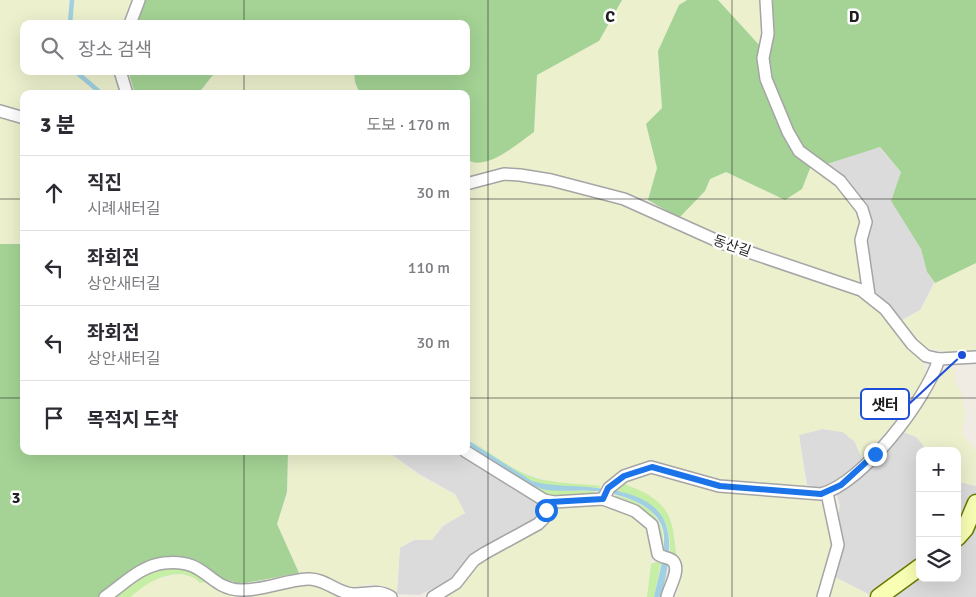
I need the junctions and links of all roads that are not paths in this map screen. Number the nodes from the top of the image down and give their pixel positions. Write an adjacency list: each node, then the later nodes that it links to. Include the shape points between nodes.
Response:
1 (139, 0): 3 (street)
2 (766, 0): 9 (street, via 768,34 763,58 766,79 800,152 840,181 862,209 866,222 861,240)
3 (132, 20)
4 (121, 75): 5 (street)
5 (126, 90)
6 (0, 111): 7 (street)
7 (20, 117)
8 (470, 183): 9 (street, 동산길, via 504,174 520,175 600,192 642,206 722,243)
9 (868, 294): 11 (street, 동산길, via 885,309 919,352)
10 (976, 357): 11 (street, 동산길)
11 (939, 359): 13 (street, via 929,383 905,422 849,478)
12 (470, 454): 15 (street, via 530,493)
13 (827, 493): 14 (street, via 720,486 652,467 624,476 608,488); 23 (street, via 838,545)
14 (603, 499): 15 (street); 22 (street, via 625,506 648,520 655,530 657,552 674,562 676,570)
15 (550, 502): 21 (street, via 538,524 474,560 456,583)
16 (976, 504): 17 (street)
17 (958, 537)
18 (916, 570): 24 (street)
19 (105, 597): 20 (street, via 137,573 156,564 178,562 196,566 219,583 235,589 251,590 308,579 349,593 379,592)
20 (391, 597)
21 (434, 597)
22 (667, 597)
23 (823, 597)
24 (879, 597)

